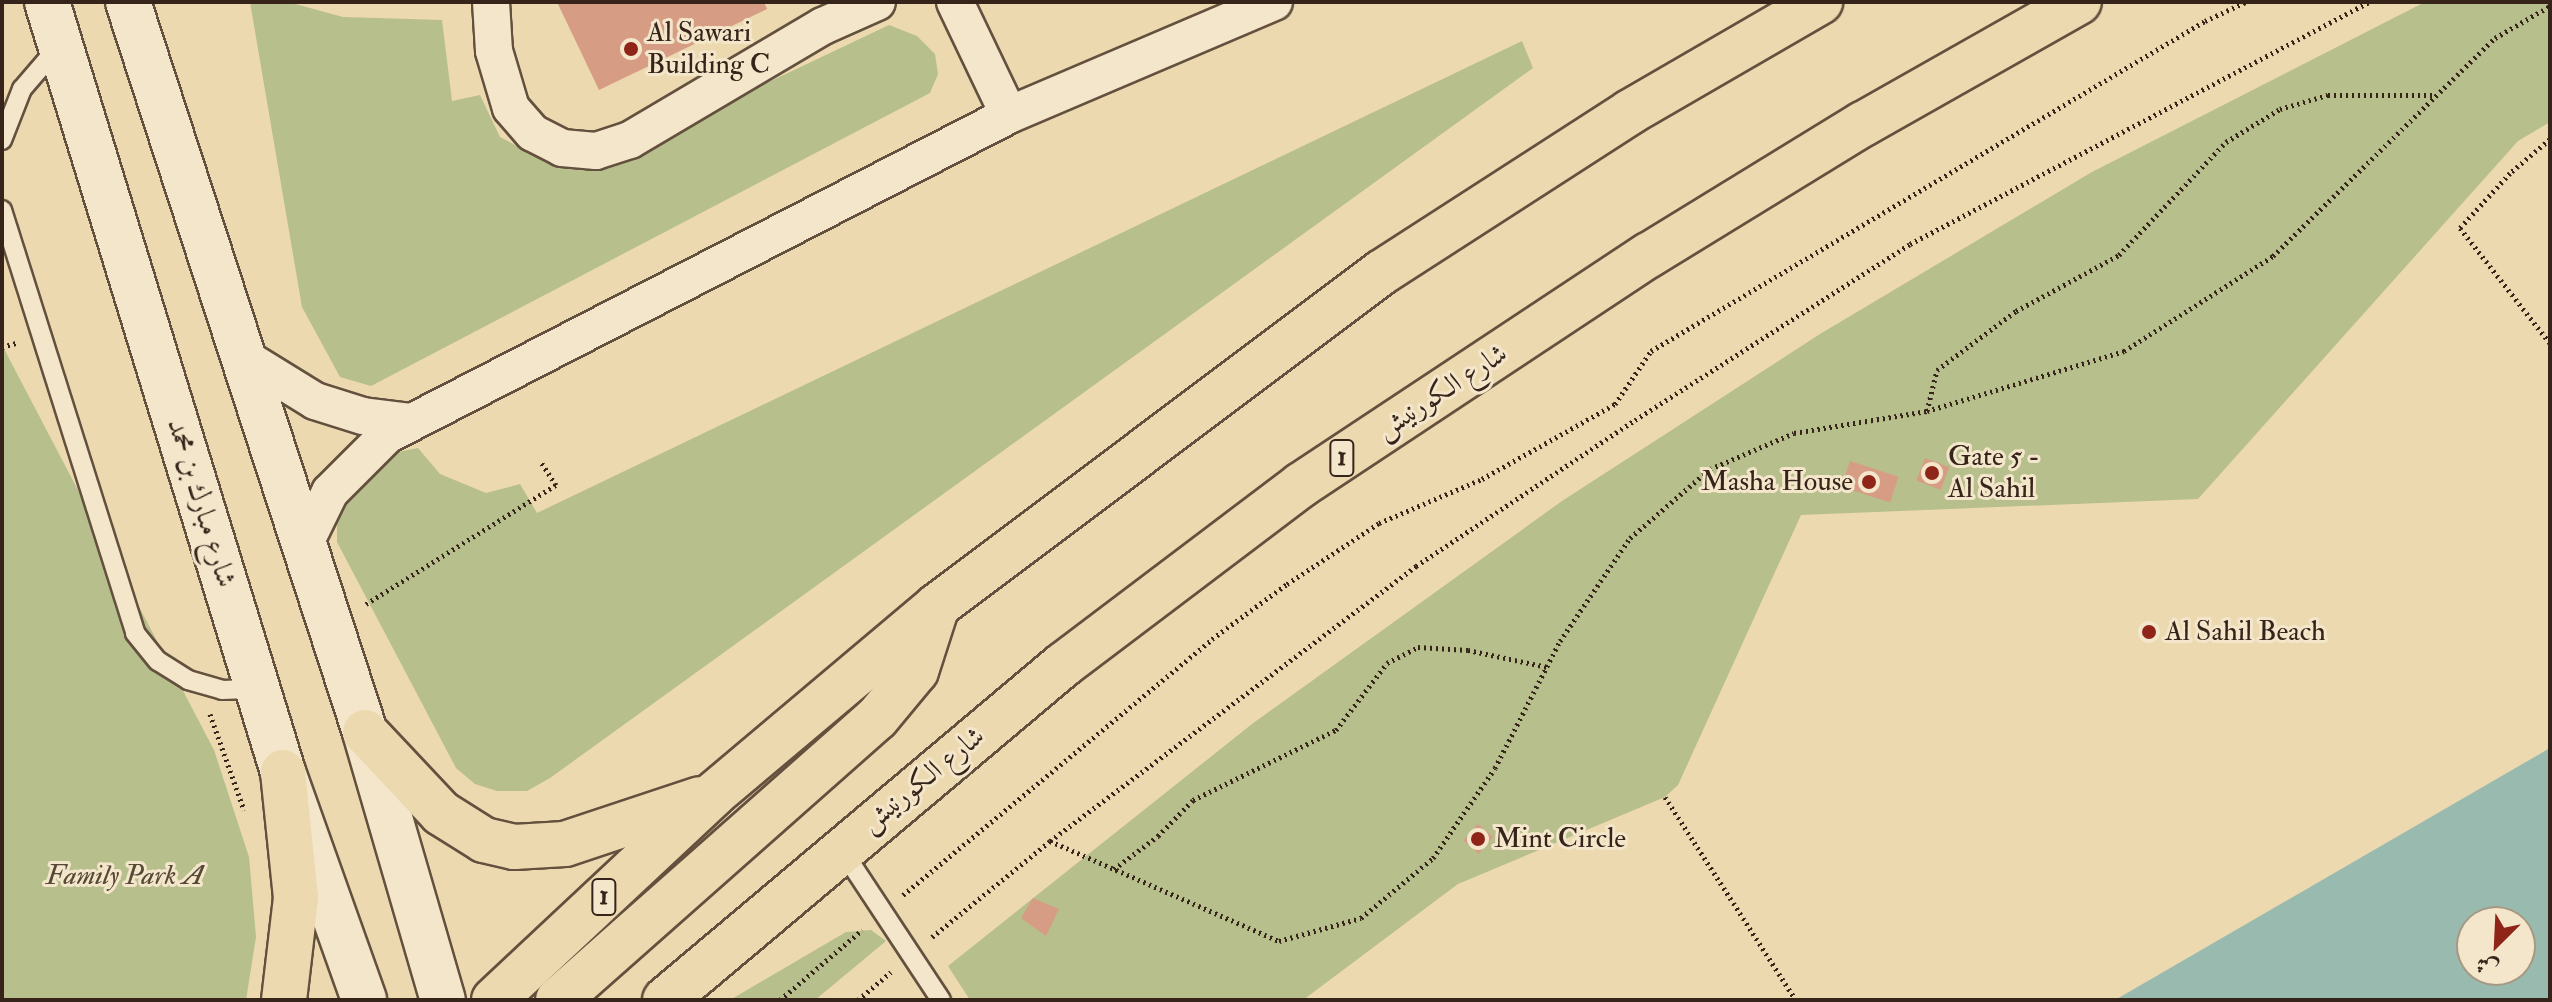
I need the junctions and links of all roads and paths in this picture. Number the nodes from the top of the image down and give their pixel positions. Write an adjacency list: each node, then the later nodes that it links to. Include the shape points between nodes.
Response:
1 (47, 2): 12 (main road, شارع مبارك بن محمد)
2 (128, 2): 19 (main road)
3 (491, 2): 4 (street, via 494,51 511,108 533,133 562,148 596,151 630,140 823,26)
4 (877, 2)
5 (1274, 2): 14 (street)
6 (1820, 2): 24 (highway, 1, via 1630,112 1382,272)
7 (2079, 2): 33 (highway, شارع الكورنيش / 1, via 1863,124 1675,239 1301,485 1063,665)
8 (2246, 2): 35 (path, via 2205,21 1651,351 1615,404 1482,479 1379,523 1287,584 1212,639)
9 (2369, 2): 32 (path, via 1910,244 1416,566)
10 (959, 3): 14 (street)
11 (2550, 6): 13 (path, via 2495,38)
12 (61, 44): 16 (lane, via 22,89); 27 (main road, شارع مبارك بن محمد)
13 (2436, 95): 20 (path, via 2273,256 2124,351); 20 (path, via 2328,95 2266,117 2226,142 2119,255 2016,311 1937,370)
14 (1009, 115): 21 (street)
15 (2550, 139): 18 (path, via 2460,228)
16 (2, 140)
17 (2, 210): 27 (lane, via 135,633 158,661 188,680 222,690)
18 (2550, 343)
19 (247, 359): 21 (street, via 315,401 363,416); 23 (main road)
20 (1927, 411): 26 (path, via 1794,433 1710,469 1630,538)
21 (410, 422): 23 (street, via 347,470)
22 (541, 462): 25 (path, via 556,485)
23 (305, 543): 25 (main road)
24 (937, 606): 30 (highway, 1); 41 (highway, via 916,671 877,718)
25 (331, 625): 28 (main road)
26 (1547, 667): 34 (path, via 1468,650 1418,647 1387,663 1336,730 1193,800 1158,836); 34 (path, via 1495,768 1433,858 1361,918 1279,941)
27 (258, 689): 29 (main road, شارع مبارك بن محمد)
28 (365, 732): 30 (highway, via 441,813 484,840 514,847 565,844); 39 (main road)
29 (283, 772): 37 (highway, via 296,898); 38 (main road, شارع مبارك بن محمد)
30 (714, 794): 40 (highway, 1)
31 (1665, 797): 46 (path)
32 (1050, 841): 34 (path); 36 (path)
33 (840, 848): 35 (lane); 42 (highway, شارع الكورنيش / 1)
34 (1113, 869)
35 (882, 912): 36 (lane); 43 (path)
36 (912, 954): 44 (path); 45 (lane)
37 (284, 1000)
38 (364, 1000)
39 (443, 1000)
40 (494, 1000)
41 (558, 1000)
42 (665, 1000)
43 (780, 1000)
44 (858, 1000)
45 (941, 1000)
46 (1796, 1000)

